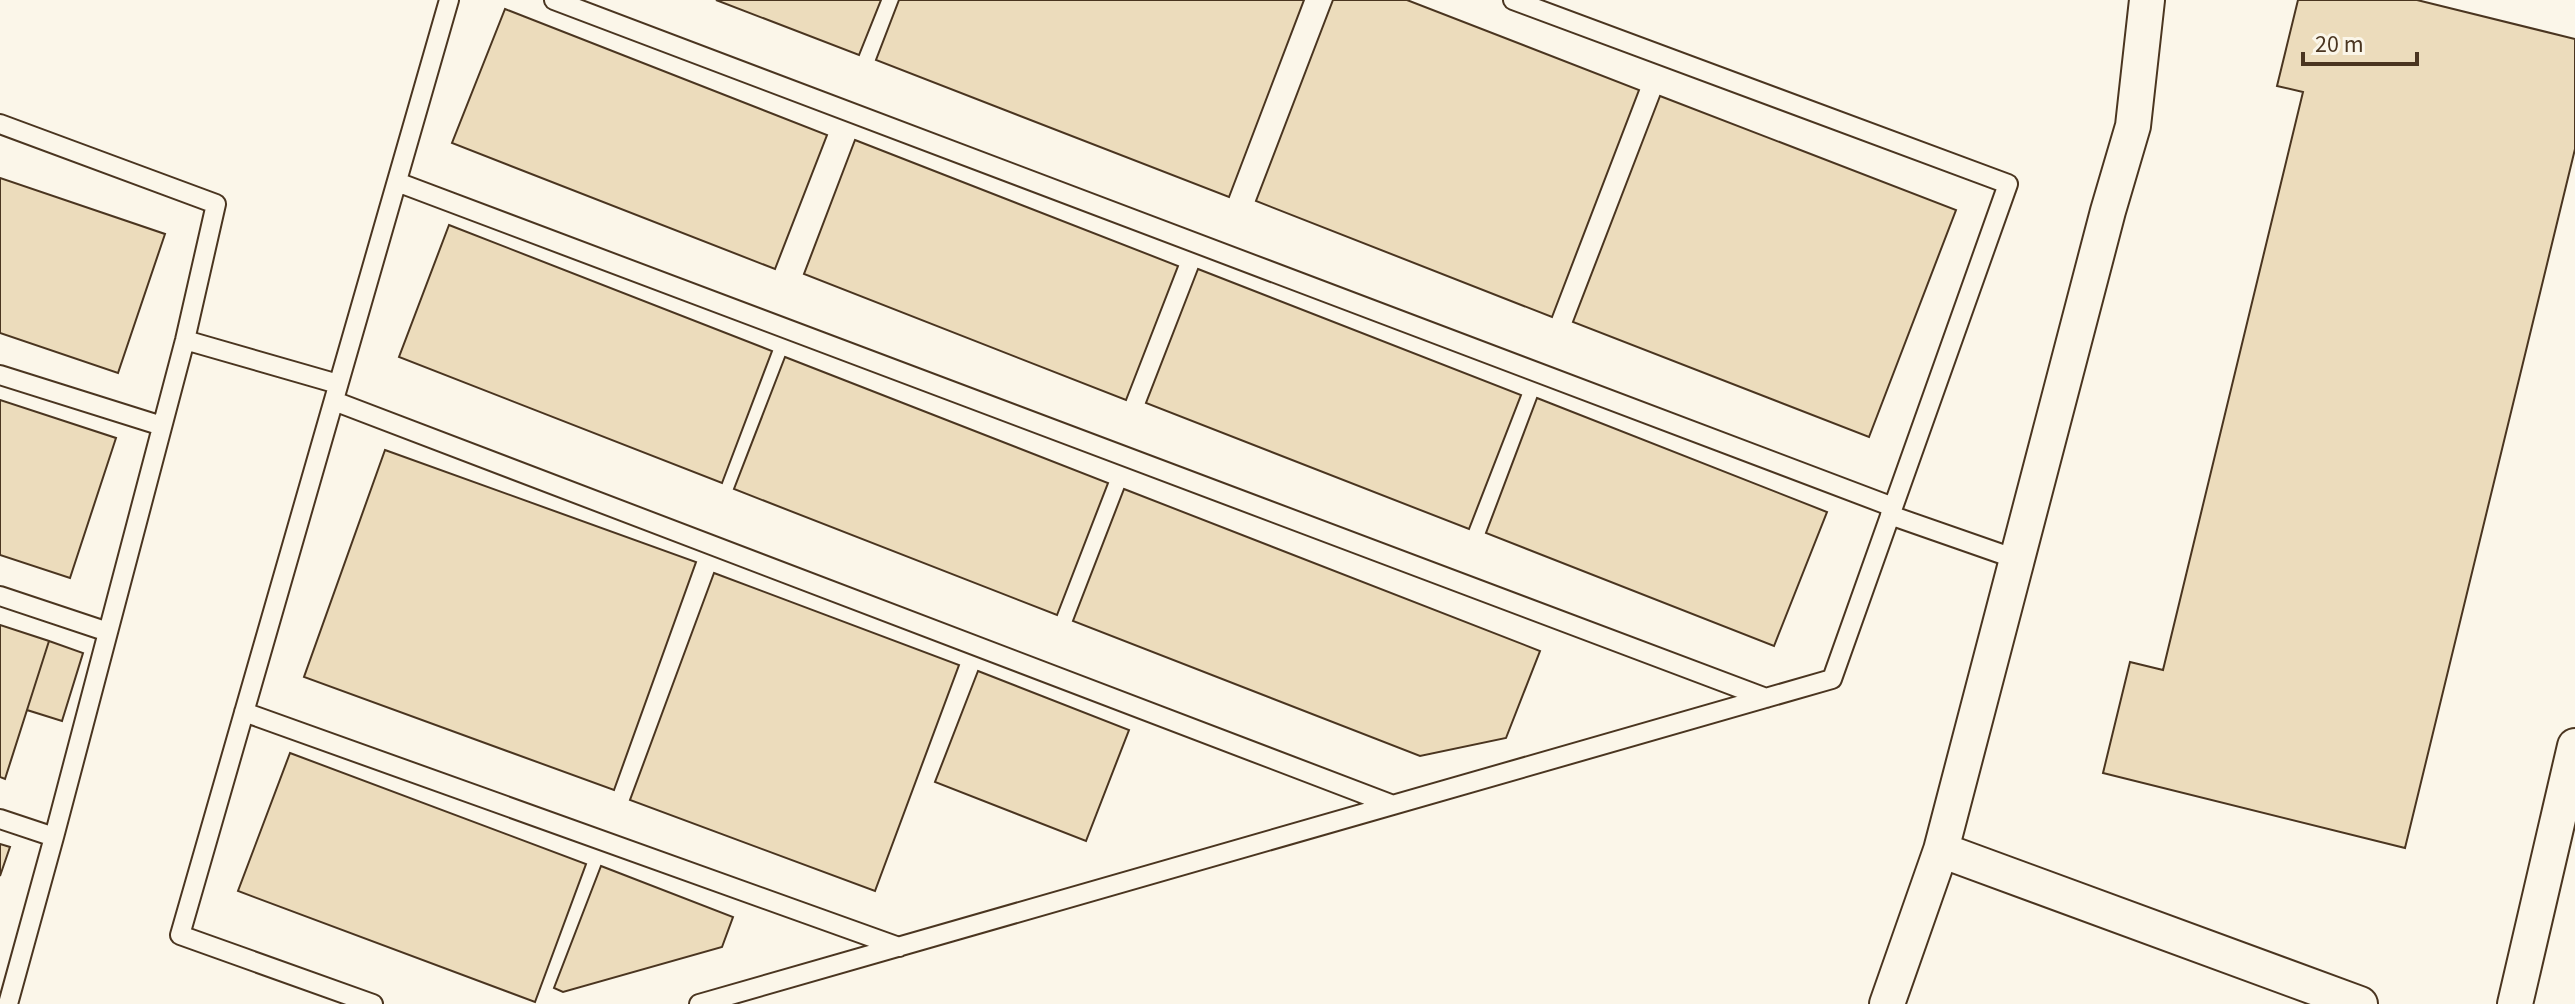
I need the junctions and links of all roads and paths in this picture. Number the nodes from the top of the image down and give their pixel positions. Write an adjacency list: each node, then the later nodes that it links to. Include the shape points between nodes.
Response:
1 (449, 0): 6 (lane)
2 (554, 0): 11 (lane)
3 (1513, 0): 11 (lane, via 2008,184)
4 (2147, 0): 12 (street, via 2133,126)
5 (0, 124): 7 (lane, via 216,204)
6 (397, 182): 9 (lane); 15 (lane)
7 (185, 340): 9 (lane); 10 (lane)
8 (0, 375): 10 (lane)
9 (336, 392): 16 (lane); 18 (lane)
10 (162, 426): 14 (lane)
11 (1891, 511): 12 (lane); 15 (lane, via 1832,679)
12 (2016, 559): 21 (street)
13 (0, 596): 14 (lane)
14 (108, 632): 20 (lane)
15 (1766, 698): 18 (lane)
16 (244, 712): 22 (lane); 24 (lane, via 180,935)
17 (2575, 746): 28 (street)
18 (1393, 805): 22 (lane)
19 (0, 819): 20 (lane)
20 (54, 837): 23 (lane)
21 (1941, 850): 26 (street); 27 (street)
22 (899, 947): 25 (lane)
23 (8, 1004)
24 (373, 1004)
25 (699, 1004)
26 (1887, 1004)
27 (2360, 1004)
28 (2515, 1004)

